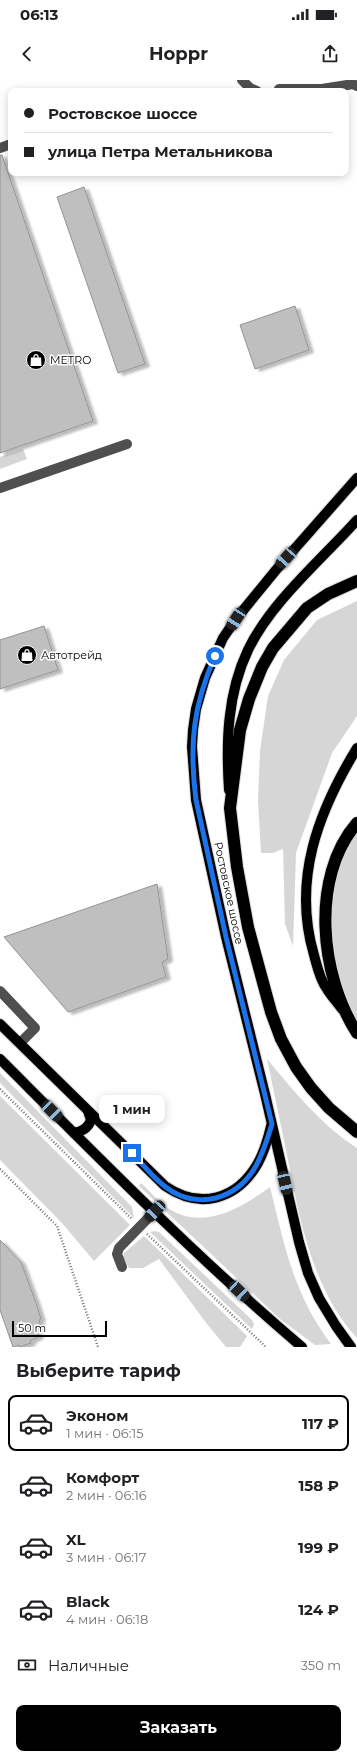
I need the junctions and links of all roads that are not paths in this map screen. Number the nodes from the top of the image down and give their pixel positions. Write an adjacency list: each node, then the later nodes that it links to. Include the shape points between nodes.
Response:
1 (242, 80): 4 (lane)
2 (288, 80): 5 (lane)
3 (357, 86): 6 (lane, via 353,84)
4 (250, 88)
5 (279, 88)
6 (328, 88)
7 (127, 444): 9 (lane)
8 (357, 478): 22 (main road, Ростовское шоссе, via 276,570 223,638 205,678 193,730 193,780 196,800 226,937)
9 (0, 488)
10 (357, 520): 13 (main road, via 310,568 274,610 248,650 238,676 228,719)
11 (357, 581): 13 (highway, via 328,594 307,608 273,648 262,667 240,730)
12 (357, 748): 16 (main road, via 330,796 312,843 305,905 308,930 318,969 326,989)
13 (230, 808): 23 (highway, via 248,927 281,1039 311,1088 329,1108)
14 (357, 823): 16 (highway, via 335,862 325,916 328,955)
15 (0, 991): 19 (lane, via 35,1028)
16 (348, 1016): 18 (highway)
17 (0, 1024): 19 (main road)
18 (357, 1033)
19 (20, 1044): 21 (main road)
20 (0, 1059): 24 (main road)
21 (87, 1110): 22 (main road, via 165,1186 177,1194 199,1200 225,1195 237,1189 248,1178 258,1164); 24 (main road, via 90,1123 87,1128)
22 (272, 1124): 28 (main road, Ростовское шоссе, via 308,1273 319,1298)
23 (357, 1132)
24 (74, 1133): 25 (main road)
25 (155, 1211): 26 (lane, via 119,1248 117,1254); 27 (main road)
26 (122, 1267)
27 (302, 1347)
28 (352, 1347)

